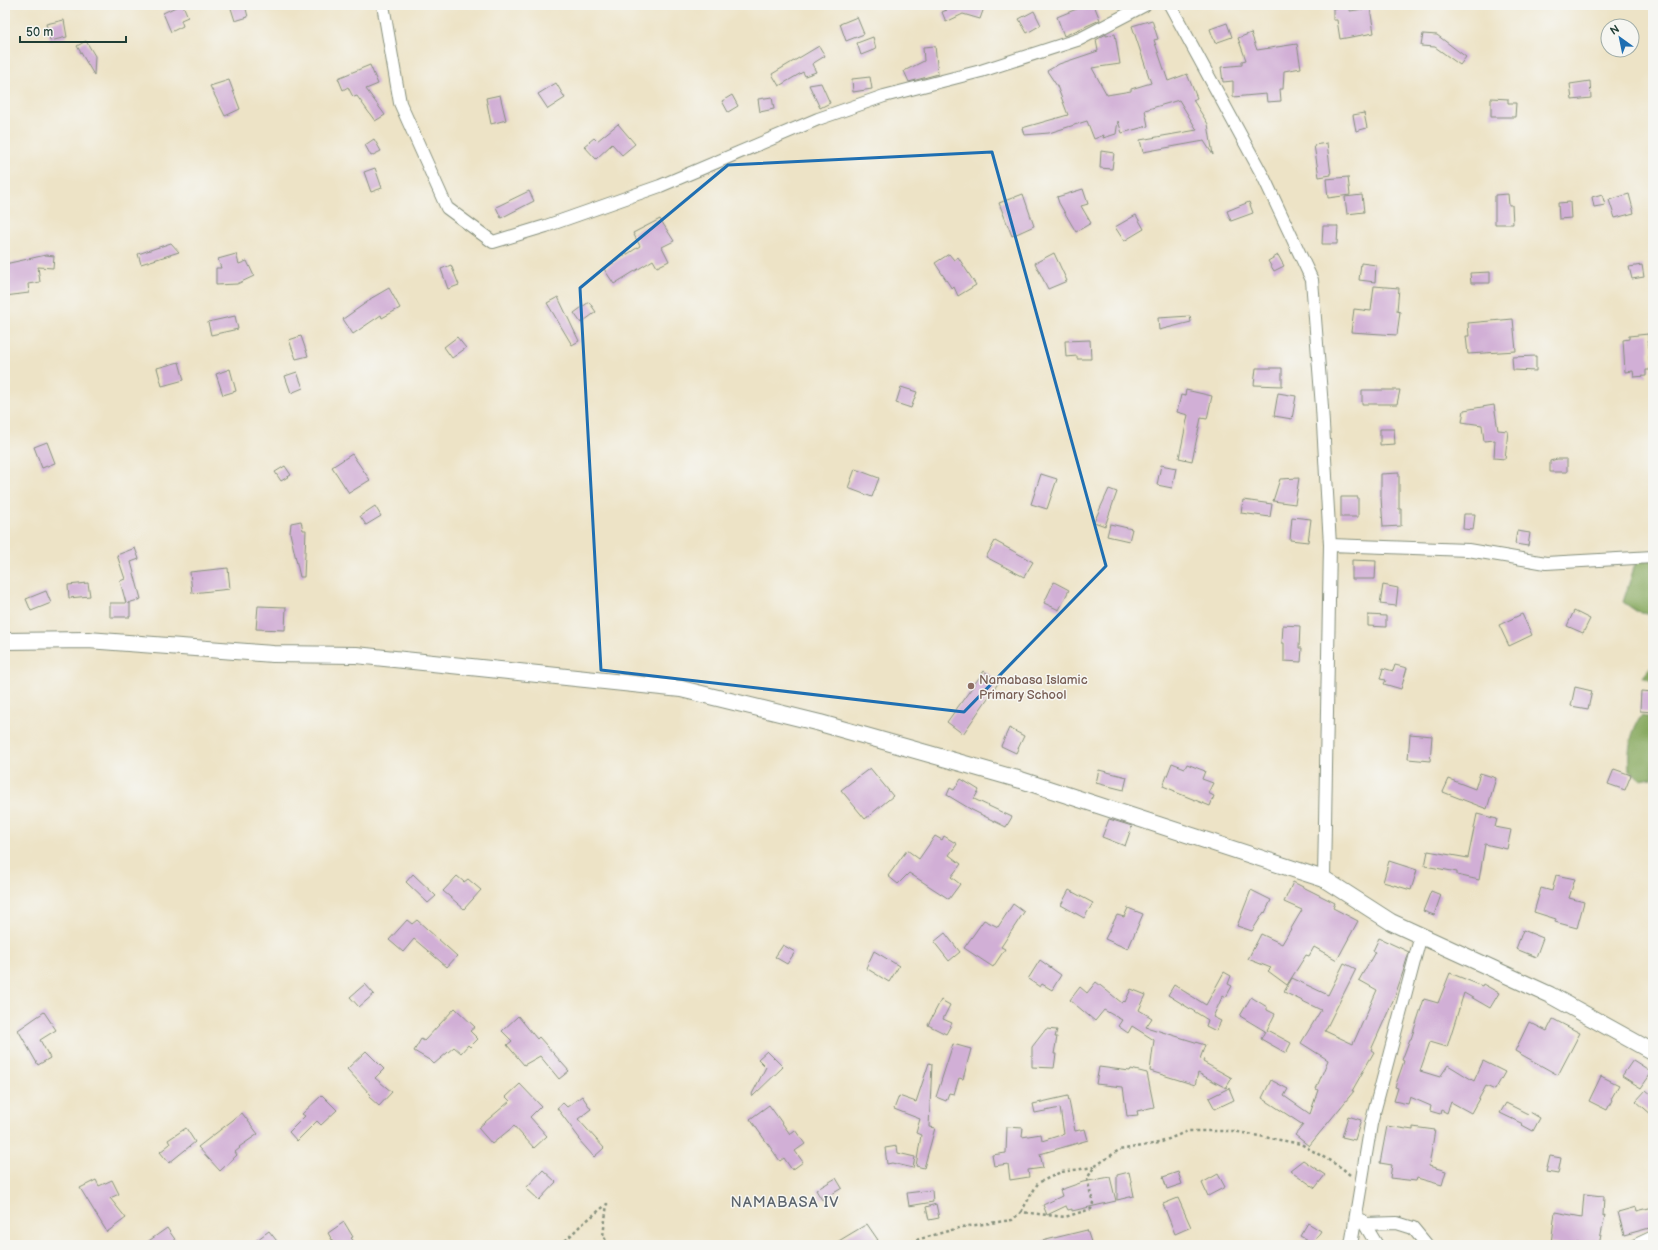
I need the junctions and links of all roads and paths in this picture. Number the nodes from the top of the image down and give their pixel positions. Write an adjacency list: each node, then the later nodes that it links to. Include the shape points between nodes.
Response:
1 (383, 5): 2 (street, via 400,104 446,208 493,242 660,186 818,119 884,96 981,71 1080,39)
2 (1145, 5)
3 (1170, 5): 4 (street, via 1264,178 1312,280)
4 (1330, 545): 5 (street, via 1468,550 1546,562); 7 (street)
5 (1653, 557)
6 (5, 641): 7 (street, via 88,640 273,654 356,655 681,689 820,723 1021,780)
7 (1324, 879): 8 (street, via 1391,922)
8 (1421, 935): 9 (street, via 1550,995); 11 (street, via 1370,1124)
9 (1653, 1052)
10 (1094, 1167): 11 (path, via 1119,1150 1159,1143 1188,1131 1233,1131 1301,1144 1342,1168); 13 (path, via 1061,1172 1038,1182); 13 (path, via 1087,1179 1091,1209 1065,1217)
11 (1361, 1184): 12 (street)
12 (1357, 1210): 14 (street); 19 (street)
13 (1021, 1212): 18 (path, via 1012,1220 962,1227)
14 (1365, 1224): 20 (street); 21 (street, via 1397,1223 1413,1228)
15 (1653, 1236): 22 (street)
16 (561, 1245): 17 (path, via 607,1204 603,1236)
17 (609, 1245)
18 (899, 1245)
19 (1351, 1245)
20 (1377, 1245)
21 (1426, 1245)
22 (1636, 1245)

